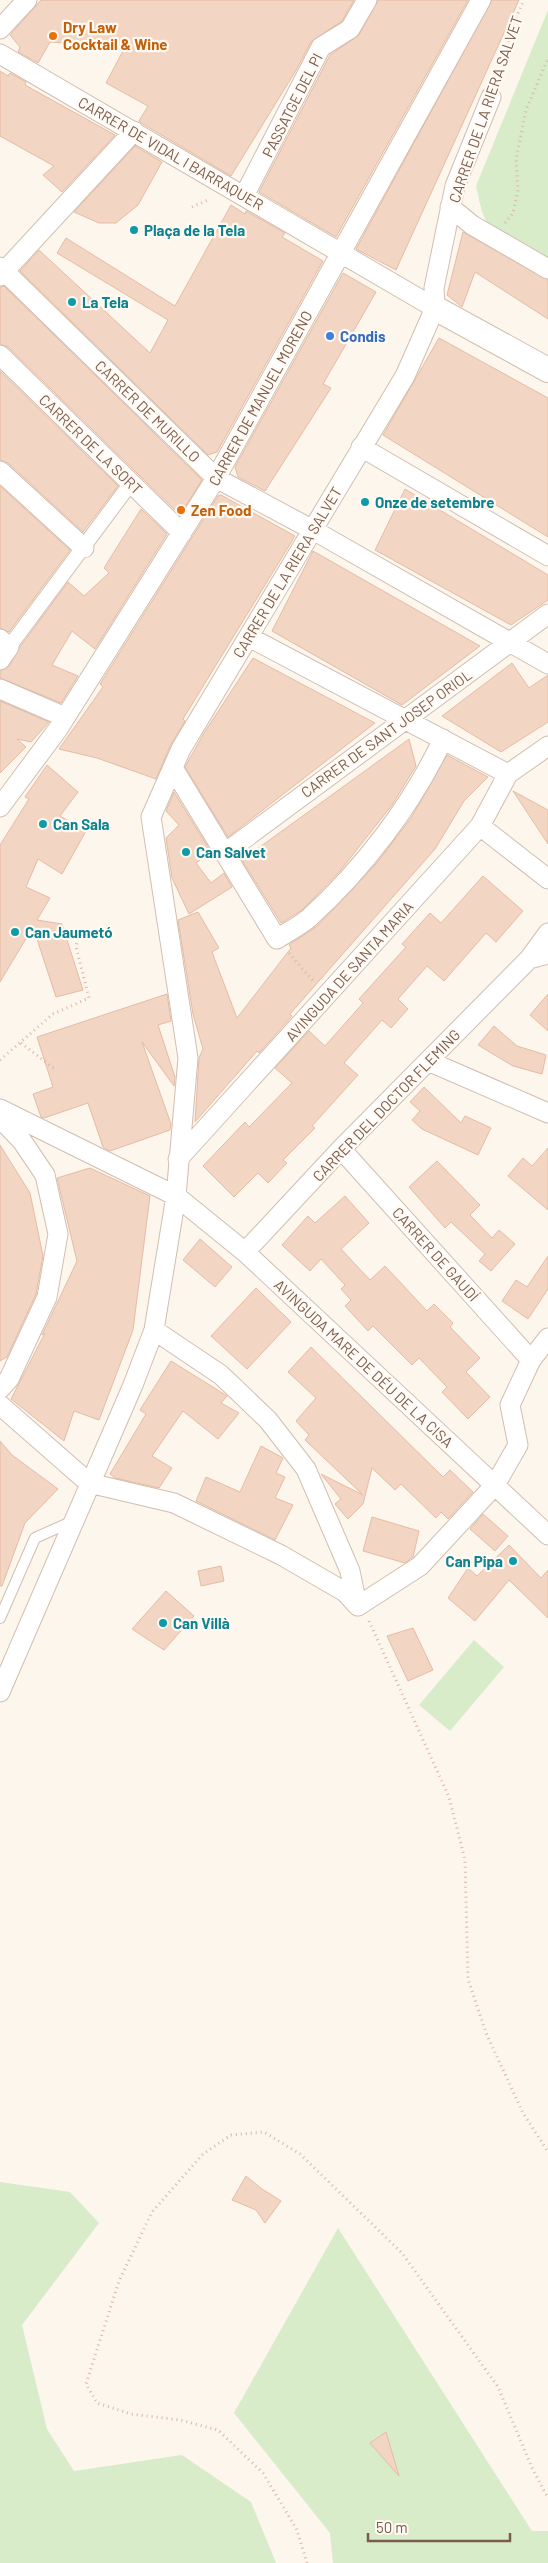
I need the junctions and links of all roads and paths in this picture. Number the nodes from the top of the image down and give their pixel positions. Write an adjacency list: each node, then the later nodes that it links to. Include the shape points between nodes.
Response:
1 (27, 0): 5 (street)
2 (367, 0): 10 (street, PASSATGE DEL PI, via 350,28 321,46)
3 (481, 0): 13 (street, CARRER DE MANUEL MORENO)
4 (524, 0): 8 (path, CARRER DE LA RIERA SALVET)
5 (0, 29)
6 (0, 54): 9 (street, CARRER DE VIDAL I BARRAQUER)
7 (548, 58): 12 (path, via 526,110 516,159 518,190 513,213)
8 (491, 97): 11 (street, CARRER DE LA RIERA SALVET, via 455,186)
9 (134, 130): 10 (street, CARRER DE VIDAL I BARRAQUER); 15 (street)
10 (244, 196): 13 (street, CARRER DE VIDAL I BARRAQUER)
11 (450, 207): 12 (street); 16 (street, CARRER DE LA RIERA SALVET, via 434,288)
12 (494, 238): 14 (street)
13 (342, 252): 16 (street); 21 (street, CARRER DE MANUEL MORENO)
14 (548, 269)
15 (2, 271): 21 (street, CARRER DE MURILLO)
16 (435, 308): 18 (street); 19 (street, CARRER DE LA RIERA SALVET, via 405,376)
17 (0, 355): 22 (street, CARRER DE LA SORT)
18 (548, 370)
19 (361, 447): 23 (street, CARRER DE LA RIERA SALVET); 26 (street)
20 (0, 470): 25 (street)
21 (216, 478): 23 (street, CARRER DE MURILLO); 24 (street, CARRER DE MANUEL MORENO)
22 (131, 483): 24 (street, CARRER DE LA SORT); 25 (street)
23 (313, 530): 28 (street, CARRER DE LA RIERA SALVET); 29 (street, CARRER DE MURILLO)
24 (182, 532): 33 (street, CARRER DE MANUEL MORENO)
25 (84, 548): 30 (street)
26 (548, 556)
27 (548, 614): 29 (street, CARRER DE SANT JOSEP ORIOL)
28 (249, 637): 34 (street); 37 (street, CARRER DE LA RIERA SALVET, via 181,749)
29 (510, 642): 31 (street, CARRER DE MURILLO); 34 (street, CARRER DE SANT JOSEP ORIOL)
30 (3, 649)
31 (548, 664)
32 (0, 689): 33 (street)
33 (65, 717): 39 (street, CARRER DE MANUEL MORENO)
34 (404, 719): 35 (street); 41 (street, CARRER DE SANT JOSEP ORIOL)
35 (443, 739): 38 (street); 45 (street, via 394,820 359,867 308,919)
36 (548, 746): 38 (street)
37 (173, 768): 41 (street); 57 (street, CARRER DE LA RIERA SALVET, via 151,816 188,1058)
38 (508, 774): 40 (street, AVINGUDA DE SANTA MARIA)
39 (1, 803)
40 (480, 826): 42 (street); 48 (street, AVINGUDA DE SANTA MARIA)
41 (225, 853): 45 (street)
42 (548, 879)
43 (548, 933): 47 (street, CARRER DEL DOCTOR FLEMING)
44 (78, 937): 49 (path, via 76,947 89,998 53,1014)
45 (277, 939): 48 (path)
46 (548, 954): 47 (street)
47 (529, 959): 51 (street, CARRER DEL DOCTOR FLEMING)
48 (326, 996): 57 (street, AVINGUDA DE SANTA MARIA)
49 (20, 1044): 50 (path); 52 (path)
50 (0, 1060)
51 (428, 1061): 54 (street); 56 (street, CARRER DEL DOCTOR FLEMING)
52 (56, 1070)
53 (0, 1109): 58 (street, AVINGUDA MARE DE DÉU DE LA CISA)
54 (548, 1113)
55 (0, 1118): 63 (street, via 22,1141 45,1175 58,1234 47,1297 9,1379)
56 (341, 1149): 59 (street, CARRER DEL DOCTOR FLEMING); 62 (street, CARRER DE GAUDÍ)
57 (178, 1159): 58 (street, CARRER DE LA RIERA SALVET)
58 (176, 1196): 59 (street, AVINGUDA MARE DE DÉU DE LA CISA); 60 (street, CARRER DE LA RIERA SALVET)
59 (245, 1252): 66 (street, AVINGUDA MARE DE DÉU DE LA CISA)
60 (154, 1330): 65 (street, CARRER DE LA RIERA SALVET); 69 (street, via 221,1375 268,1420 306,1469 350,1572)
61 (548, 1338): 62 (street)
62 (531, 1360): 66 (street, via 510,1404 518,1445)
63 (0, 1389)
64 (0, 1405): 65 (street)
65 (89, 1483): 67 (street, CARRER DE LA RIERA SALVET); 69 (street, via 174,1503 281,1555 346,1592)
66 (495, 1485): 68 (street, AVINGUDA MARE DE DÉU DE LA CISA); 69 (street, via 420,1566)
67 (73, 1521): 70 (lane, via 35,1538); 71 (street, CARRER DE LA RIERA SALVET)
68 (548, 1535)
69 (358, 1606): 72 (path, via 367,1617 449,1797 465,1860 468,1979 486,2033 522,2113)
70 (0, 1618)
71 (0, 1692)
72 (548, 2152)
73 (548, 2498): 74 (path, via 498,2387 402,2253 300,2154 264,2132 231,2135 203,2154 152,2212 119,2281 86,2384 97,2403 131,2414 180,2420 218,2430 263,2473 296,2530)
74 (307, 2563)

